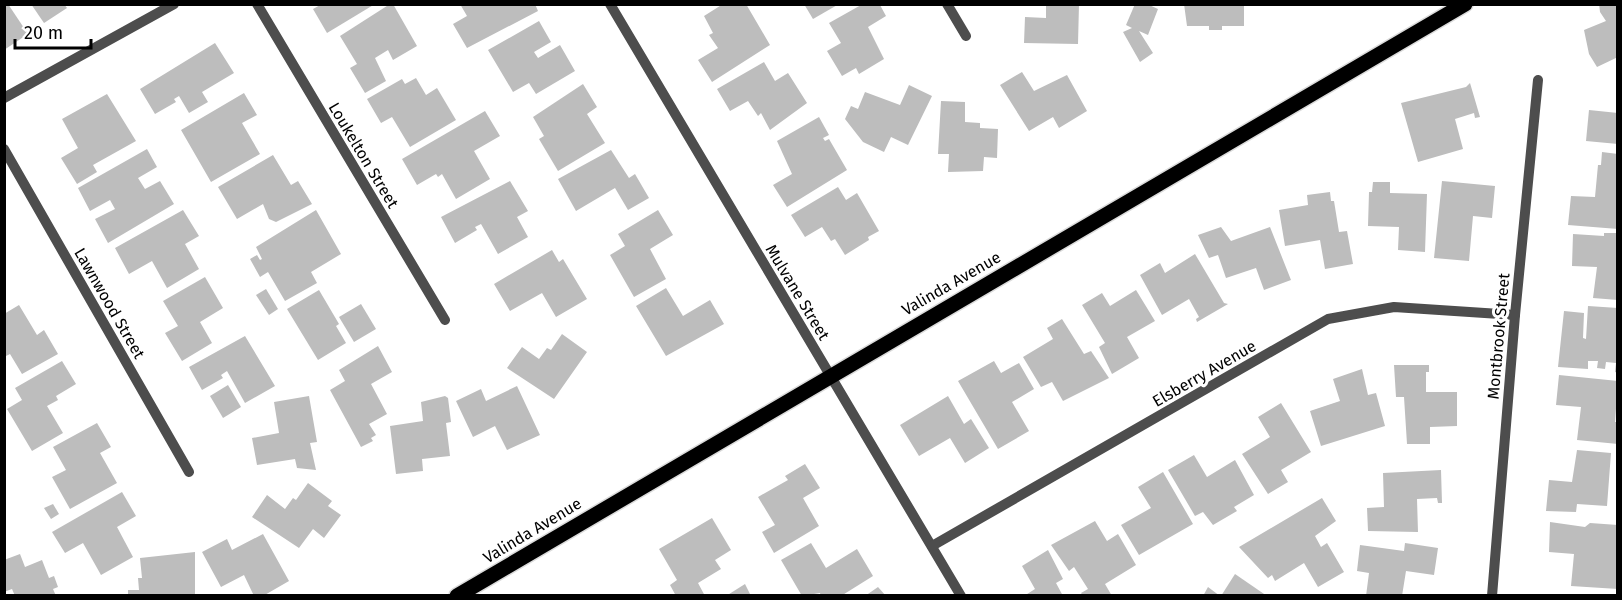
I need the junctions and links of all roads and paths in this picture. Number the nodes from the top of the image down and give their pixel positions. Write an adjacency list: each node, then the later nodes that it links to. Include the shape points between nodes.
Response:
1 (174, 4): 8 (street)
2 (256, 4): 11 (street, Loukelton Street)
3 (610, 4): 12 (street, Mulvane Street)
4 (948, 4): 6 (street)
5 (1465, 4): 12 (main road, Valinda Avenue)
6 (966, 36)
7 (1538, 80): 10 (street, Montbrook Street)
8 (4, 98)
9 (4, 149): 13 (street, Lawnwood Street)
10 (1515, 315): 14 (street, Elsberry Avenue, via 1394,307 1328,320); 17 (street, Montbrook Street)
11 (445, 320)
12 (830, 375): 14 (street, Mulvane Street); 15 (main road, Valinda Avenue)
13 (189, 472)
14 (932, 546): 16 (street, Mulvane Street)
15 (457, 596)
16 (961, 596)
17 (1492, 596)

